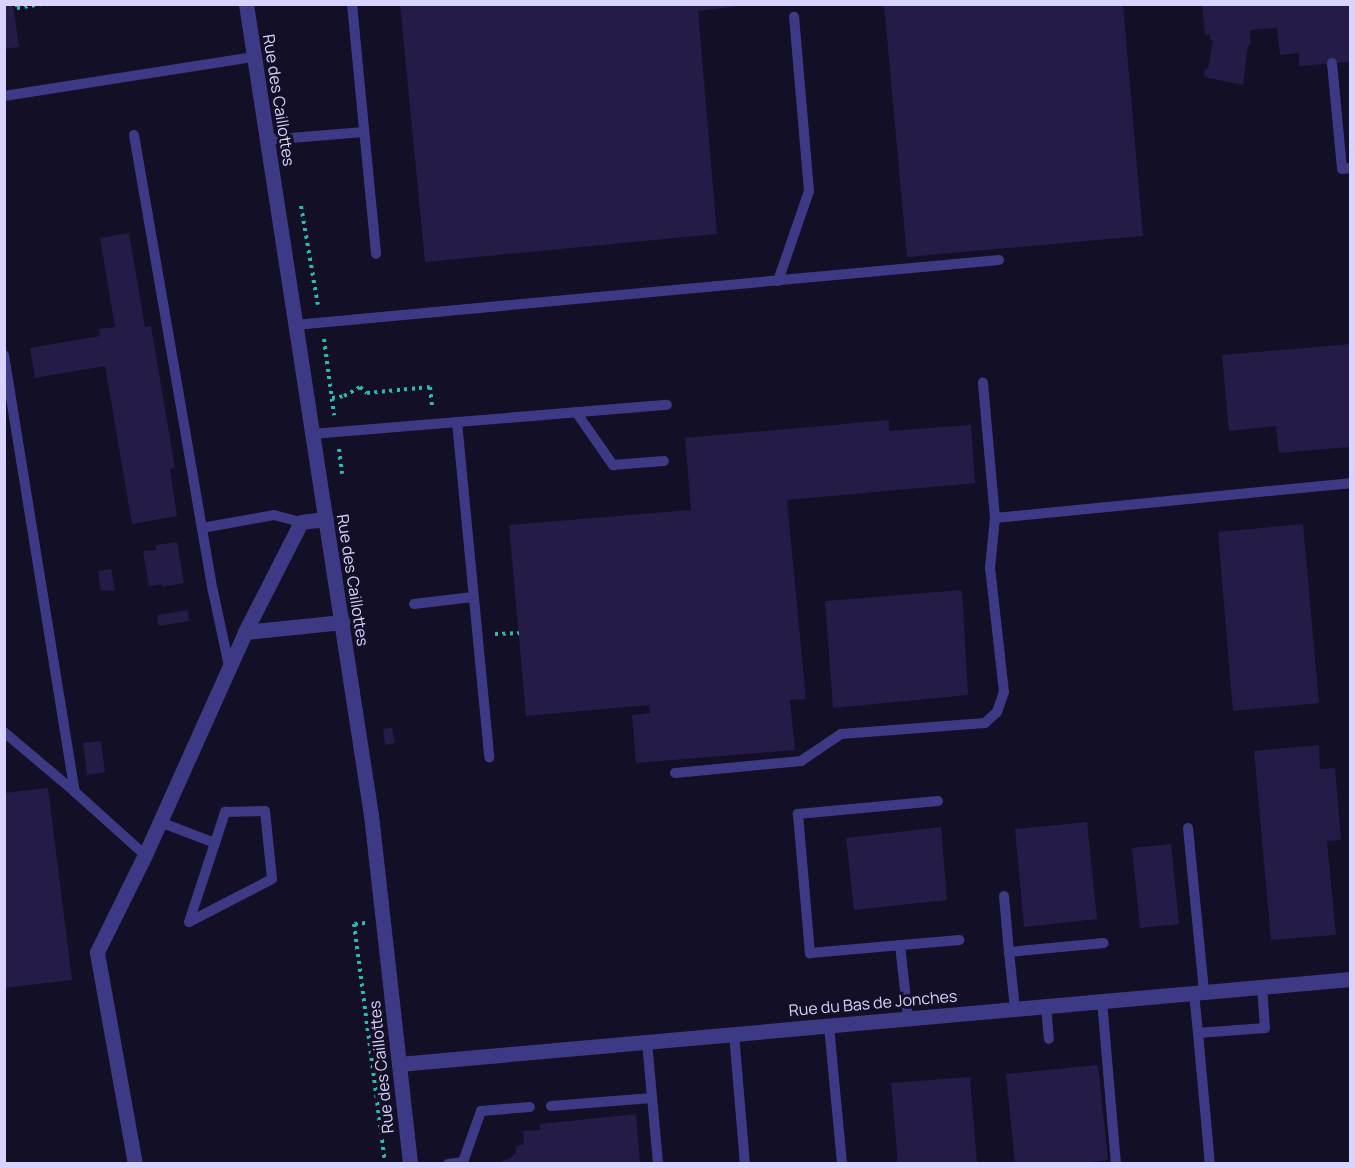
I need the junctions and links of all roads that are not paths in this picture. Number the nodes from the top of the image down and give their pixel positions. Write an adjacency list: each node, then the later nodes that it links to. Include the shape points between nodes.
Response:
1 (246, 4): 4 (street, Rue des Caillottes)
2 (352, 4): 7 (lane)
3 (794, 17): 13 (lane, via 810,191)
4 (254, 57): 6 (lane); 9 (street, Rue des Caillottes)
5 (1332, 63): 10 (lane, via 1342,169)
6 (4, 96)
7 (364, 132): 9 (lane); 11 (lane)
8 (134, 135): 26 (lane)
9 (267, 140): 14 (street, Rue des Caillottes)
10 (1350, 168)
11 (376, 254)
12 (999, 260): 13 (lane)
13 (778, 281): 14 (lane)
14 (295, 326): 20 (street, Rue des Caillottes)
15 (4, 355): 35 (lane)
16 (983, 383): 23 (lane)
17 (667, 405): 18 (lane)
18 (576, 412): 19 (lane); 21 (lane, via 613,465)
19 (457, 422): 20 (lane); 27 (lane)
20 (312, 434): 24 (street, Rue des Caillottes)
21 (664, 461)
22 (1350, 483): 23 (lane)
23 (995, 518): 34 (lane, via 990,568 1004,692 997,712 985,723 841,734 801,761)
24 (326, 519): 25 (street); 29 (street, Rue des Caillottes)
25 (301, 522): 26 (lane, via 273,515); 30 (street)
26 (202, 528): 31 (lane)
27 (473, 597): 28 (lane); 33 (lane)
28 (414, 604)
29 (342, 622): 30 (street); 58 (street, Rue des Caillottes, via 371,815)
30 (245, 632): 31 (street)
31 (229, 666): 37 (street)
32 (4, 732): 35 (lane)
33 (489, 758)
34 (675, 773)
35 (75, 792): 40 (lane)
36 (938, 801): 44 (lane, via 798,814 810,953)
37 (160, 822): 39 (lane); 40 (street)
38 (1188, 828): 48 (lane)
39 (216, 843): 39 (lane, via 225,812 265,811 272,879 189,922)
40 (145, 855): 62 (street, via 97,952)
41 (1004, 896): 45 (lane)
42 (959, 940): 44 (lane)
43 (1104, 943): 45 (lane)
44 (900, 945): 52 (lane)
45 (1009, 952): 51 (lane)
46 (1350, 979): 47 (street, Rue du Bas de Jonches)
47 (1262, 986): 48 (street, Rue du Bas de Jonches); 55 (lane, via 1265,1028)
48 (1199, 992): 49 (street, Rue du Bas de Jonches); 55 (lane)
49 (1102, 1001): 50 (street, Rue du Bas de Jonches); 68 (lane)
50 (1046, 1006): 51 (street, Rue du Bas de Jonches); 56 (lane)
51 (1015, 1009): 52 (street, Rue du Bas de Jonches)
52 (908, 1018): 53 (street, Rue du Bas de Jonches)
53 (829, 1026): 54 (street, Rue du Bas de Jonches); 67 (lane)
54 (734, 1034): 57 (street, Rue du Bas de Jonches); 66 (lane)
55 (1198, 1034): 69 (lane)
56 (1049, 1039)
57 (647, 1042): 58 (street, Rue du Bas de Jonches); 59 (lane)
58 (399, 1064): 63 (street, Rue des Caillottes)
59 (652, 1098): 60 (lane); 65 (lane)
60 (551, 1106)
61 (530, 1107): 64 (lane, via 481,1111 463,1162)
62 (135, 1164)
63 (410, 1164)
64 (448, 1164)
65 (658, 1164)
66 (745, 1164)
67 (842, 1164)
68 (1116, 1164)
69 (1210, 1164)

